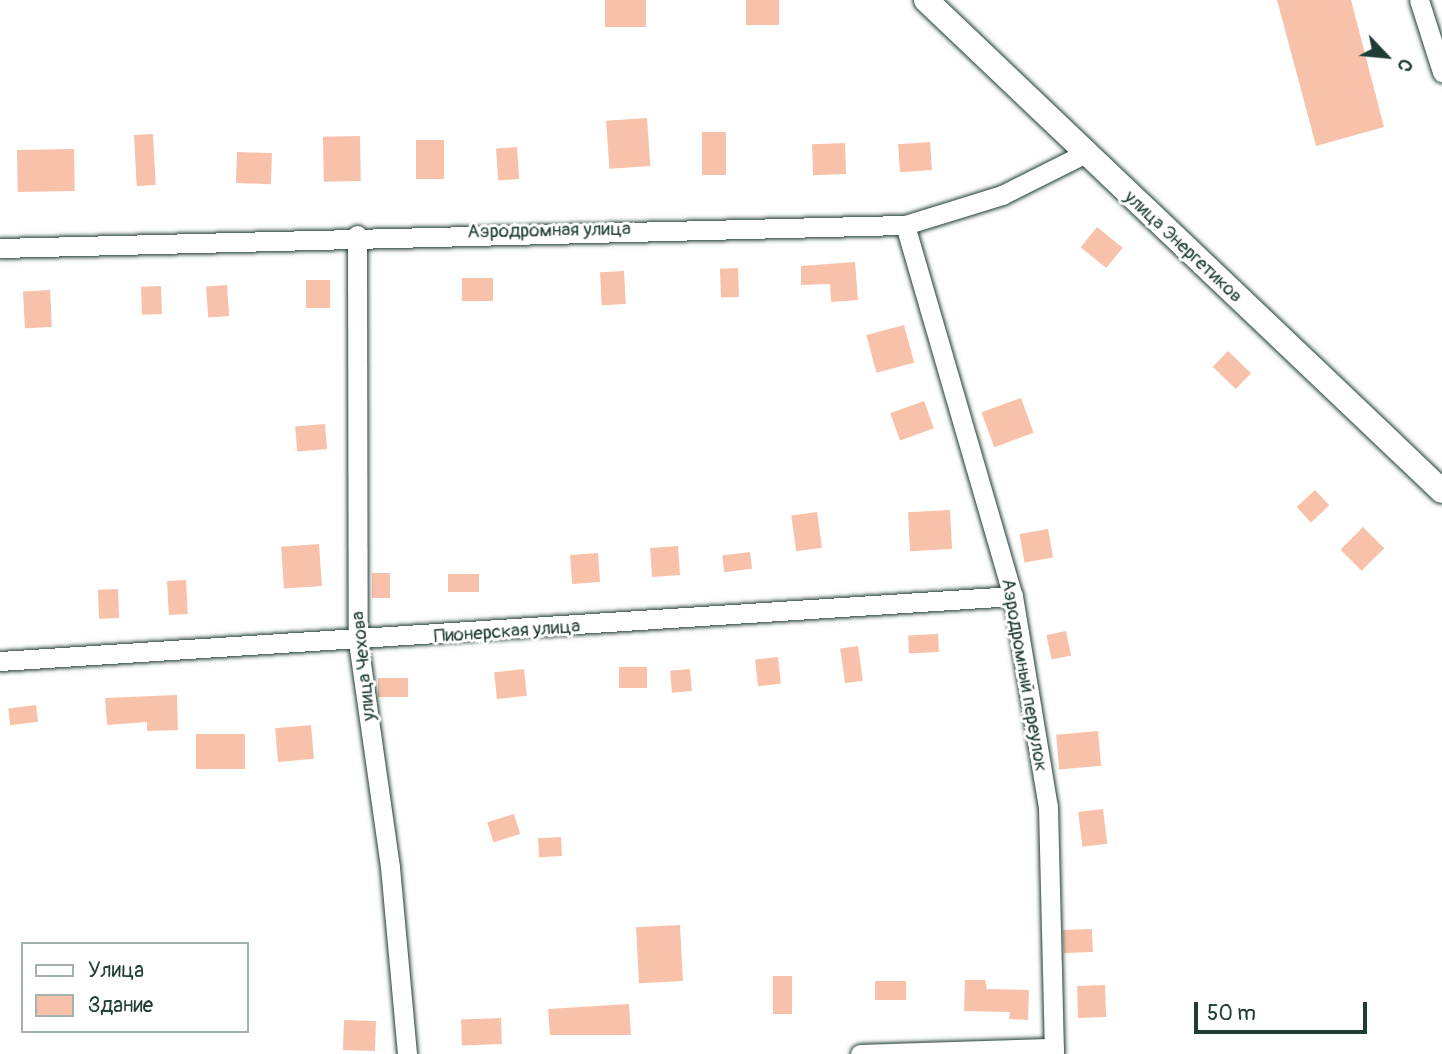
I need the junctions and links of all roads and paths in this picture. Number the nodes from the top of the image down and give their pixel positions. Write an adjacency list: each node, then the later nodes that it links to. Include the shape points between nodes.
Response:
1 (926, 0): 4 (street, улица Энергетиков)
2 (1419, 0): 3 (street)
3 (1442, 72)
4 (1084, 154): 5 (street, Аэродромная улица, via 1002,195); 8 (street, улица Энергетиков)
5 (905, 225): 6 (street, Аэродромная улица); 9 (street, Аэродромный переулок)
6 (357, 235): 7 (street, Аэродромная улица); 10 (street, улица Чехова)
7 (0, 248)
8 (1442, 491)
9 (1013, 596): 10 (street, Пионерская улица); 12 (street, Аэродромный переулок, via 1048,807)
10 (358, 642): 11 (street, Пионерская улица); 13 (street, улица Чехова, via 390,867)
11 (0, 661)
12 (1054, 1051): 14 (street)
13 (407, 1054)
14 (860, 1054)

